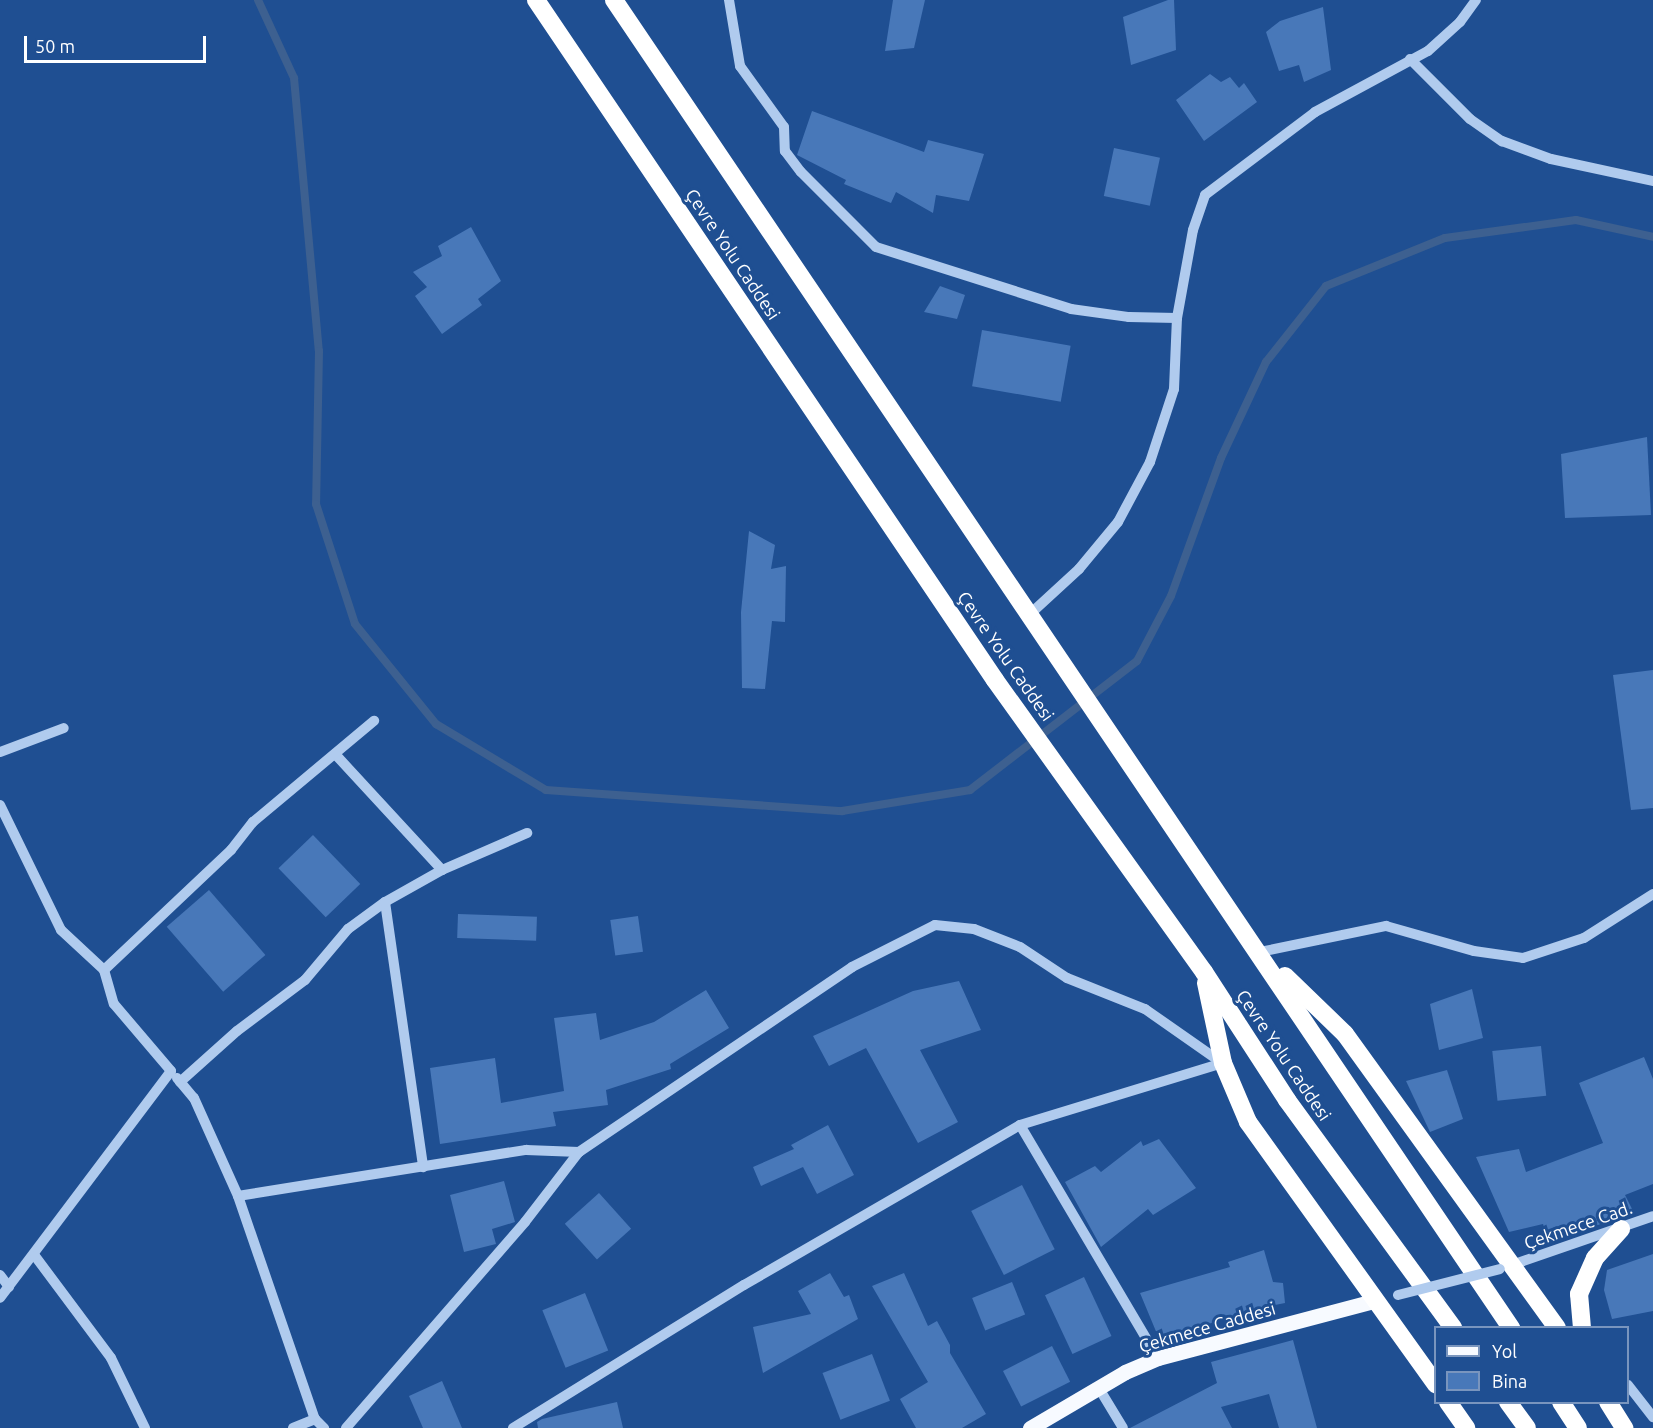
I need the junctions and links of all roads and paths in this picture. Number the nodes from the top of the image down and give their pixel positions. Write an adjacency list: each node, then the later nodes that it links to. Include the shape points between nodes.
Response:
1 (536, 0): 20 (highway, Çevre Yolu Caddesi, via 995,680)
2 (614, 0): 8 (highway, Çevre Yolu Caddesi)
3 (729, 0): 7 (street, via 740,66 784,127 785,151 876,247 1071,309 1129,317)
4 (1476, 0): 5 (street, via 1460,22 1428,51)
5 (1410, 59): 6 (street, via 1470,119 1502,141 1551,159); 7 (street, via 1314,112 1205,195 1193,230)
6 (1653, 181)
7 (1177, 318): 8 (street, via 1174,388 1150,462 1118,522 1079,569)
8 (1029, 615): 18 (highway, Çevre Yolu Caddesi)
9 (374, 721): 12 (street)
10 (64, 728): 11 (street)
11 (0, 752)
12 (335, 754): 15 (street); 19 (street, via 253,822 231,850)
13 (0, 805): 19 (street, via 62,930)
14 (527, 833): 15 (street)
15 (442, 870): 17 (street)
16 (1653, 894): 18 (street, via 1584,938 1523,958 1474,951 1386,926)
17 (385, 902): 23 (street, via 348,929 304,980 237,1031); 26 (street)
18 (1260, 952): 31 (highway, via 1345,1034); 37 (highway, Çevre Yolu Caddesi)
19 (104, 970): 22 (street, via 114,1004)
20 (1204, 972): 21 (highway); 36 (highway, Çevre Yolu Caddesi, via 1287,1100)
21 (1222, 1064): 24 (street); 25 (street, via 1144,1010 1067,978 1020,947 974,929 934,925 852,967); 35 (highway, via 1248,1122)
22 (171, 1071): 23 (street); 30 (street)
23 (180, 1082): 27 (street, via 194,1098)
24 (1020, 1125): 40 (street); 54 (street, via 744,1285)
25 (579, 1152): 26 (street, via 526,1150); 53 (street, via 525,1222)
26 (423, 1167): 27 (street)
27 (238, 1196): 49 (street)
28 (1653, 1216): 29 (street, Çekmece Cad.)
29 (1621, 1229): 31 (street, Çekmece Cad.); 39 (highway, via 1595,1258 1579,1294)
30 (35, 1256): 33 (street); 50 (street, via 111,1358)
31 (1507, 1267): 35 (street, Çekmece Cad., bridge); 38 (highway)
32 (0, 1275): 33 (street)
33 (9, 1287): 34 (street)
34 (0, 1298)
35 (1373, 1301): 40 (main road, Çekmece Caddesi); 41 (highway)
36 (1452, 1326)
37 (1510, 1326)
38 (1555, 1326)
39 (1582, 1326)
40 (1158, 1358): 43 (main road, Çekmece Caddesi, via 1125,1372)
41 (1434, 1382)
42 (1629, 1386): 48 (street)
43 (1100, 1390): 55 (main road, Çekmece Caddesi); 56 (street)
44 (1449, 1404): 57 (highway)
45 (1509, 1404): 58 (highway)
46 (1562, 1404): 59 (highway)
47 (1609, 1404): 60 (highway)
48 (1653, 1418)
49 (315, 1419): 51 (street); 52 (street)
50 (145, 1428)
51 (293, 1428)
52 (324, 1428)
53 (346, 1428)
54 (513, 1428)
55 (1030, 1428)
56 (1123, 1428)
57 (1466, 1428)
58 (1527, 1428)
59 (1578, 1428)
60 (1624, 1428)

